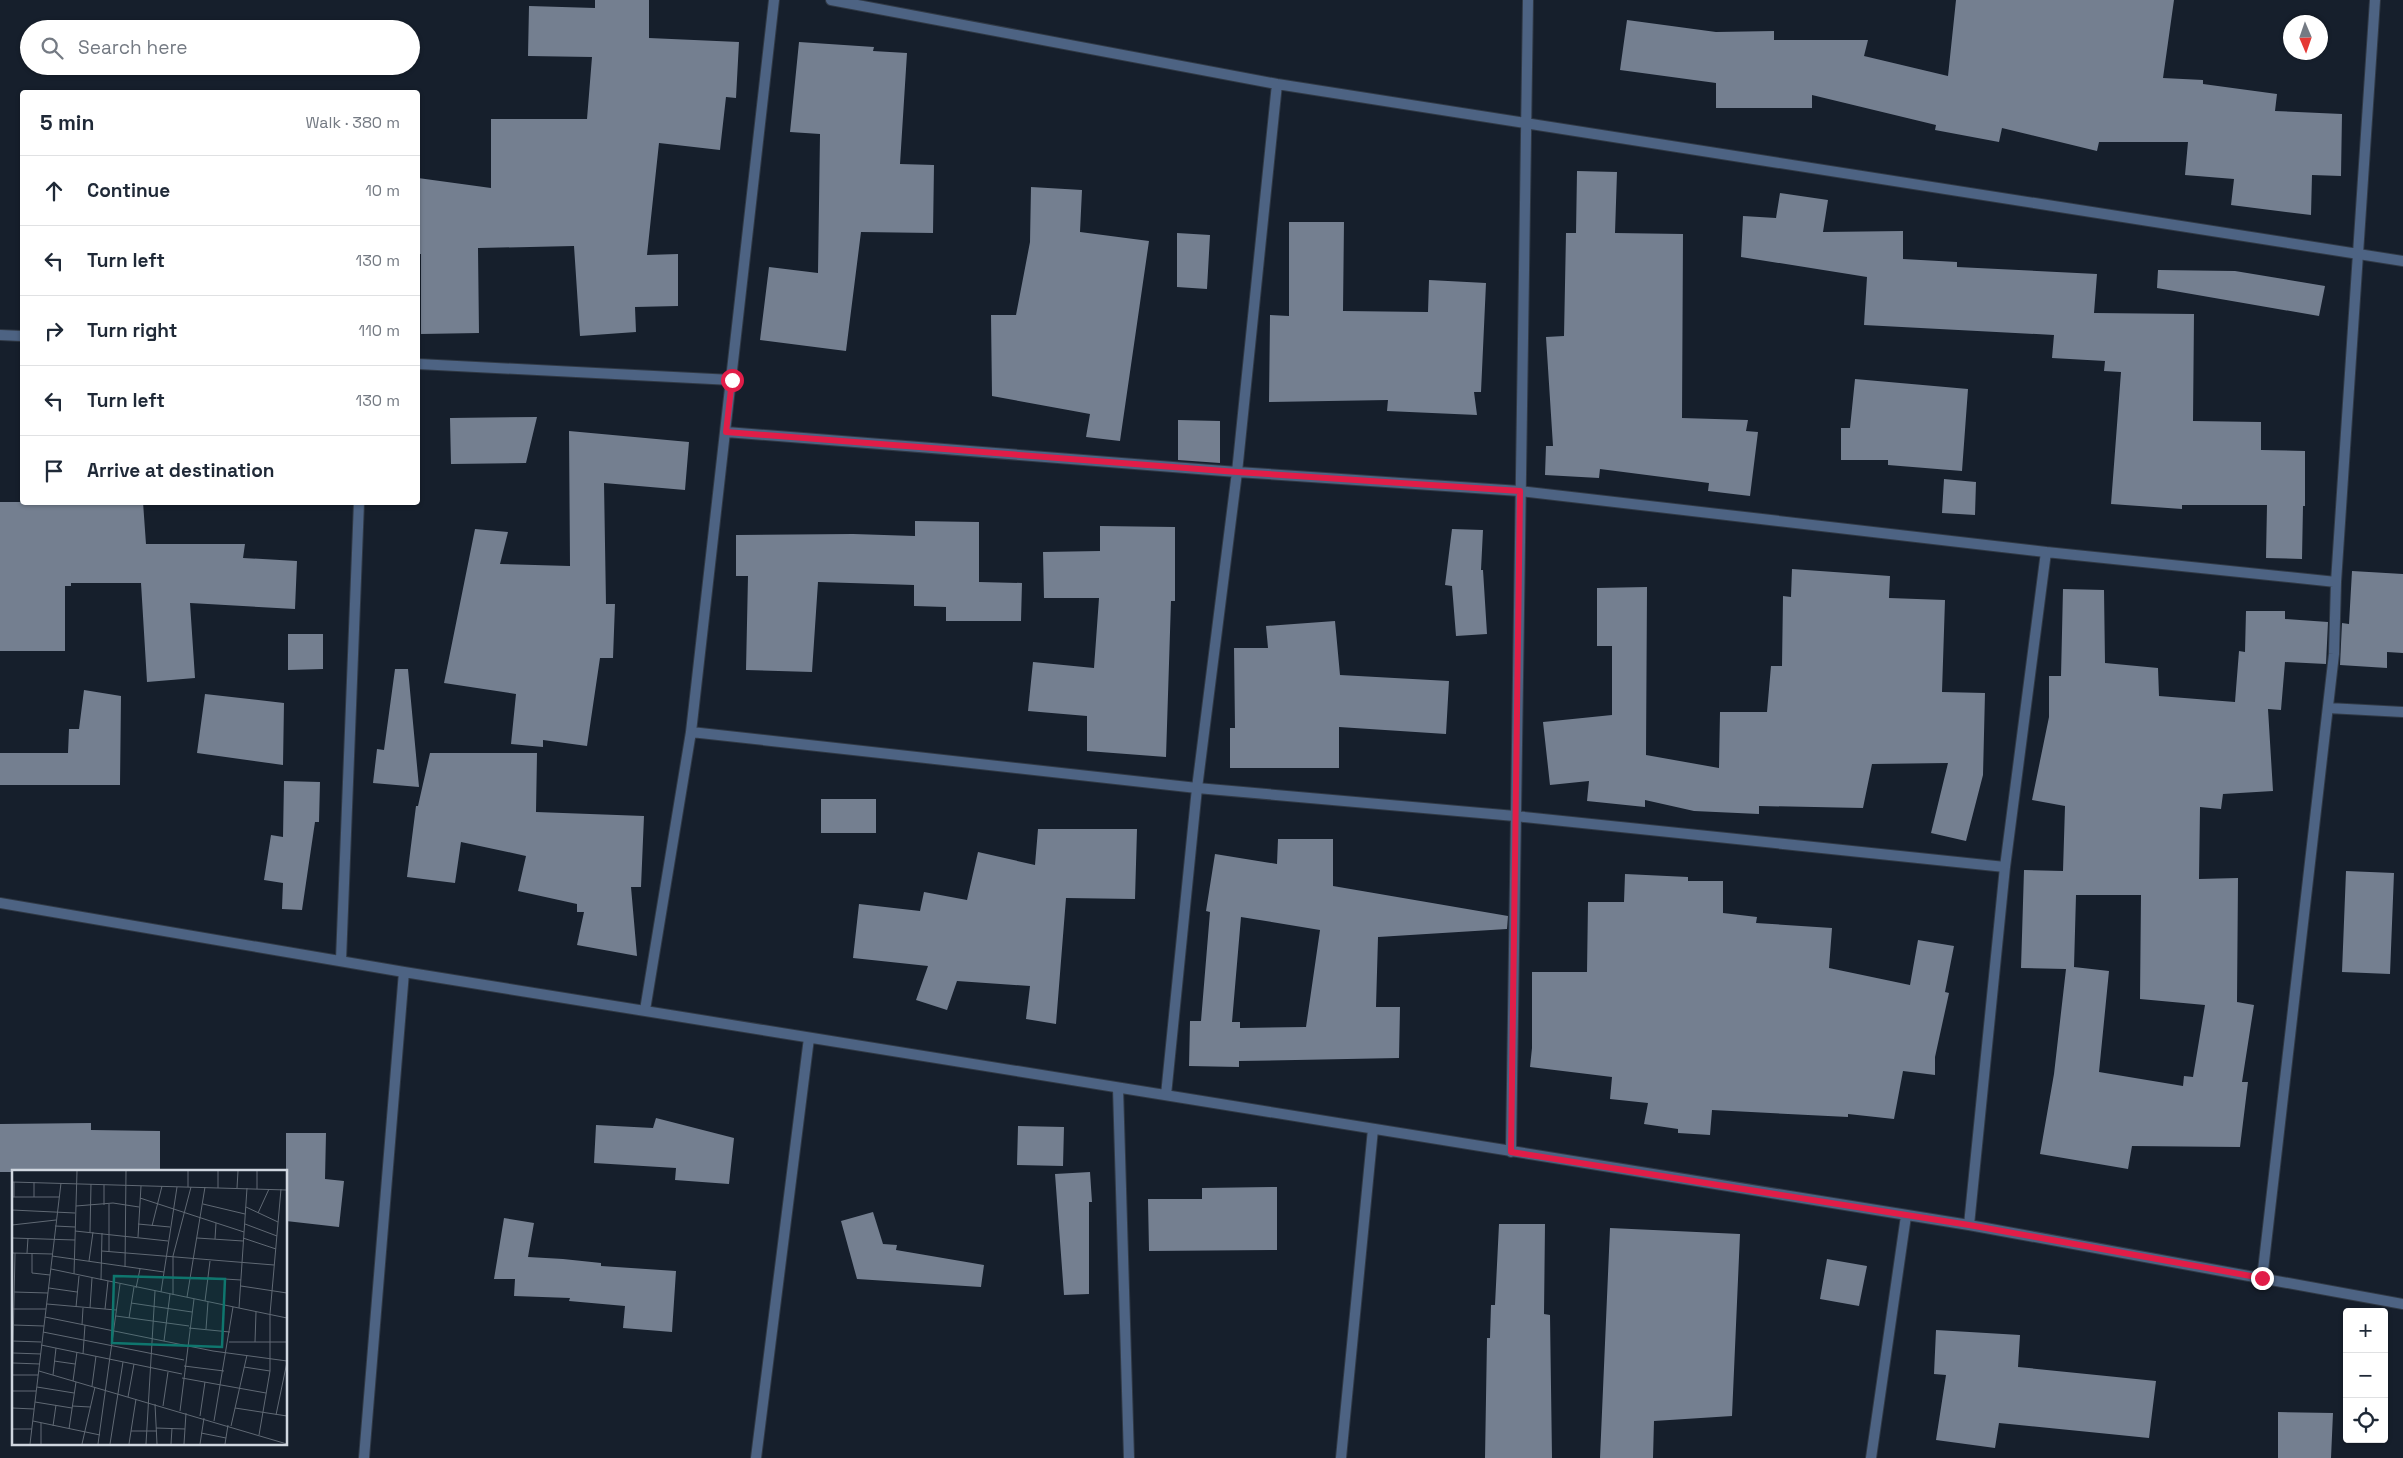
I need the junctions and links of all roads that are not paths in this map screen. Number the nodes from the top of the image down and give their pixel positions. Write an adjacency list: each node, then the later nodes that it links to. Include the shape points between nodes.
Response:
1 (774, 0): 12 (street)
2 (831, 0): 5 (street)
3 (1528, 0): 6 (street)
4 (2376, 0): 7 (street)
5 (1277, 84): 6 (street); 14 (street)
6 (1526, 124): 7 (street); 15 (street)
7 (2359, 254): 8 (street); 18 (street)
8 (2403, 261)
9 (0, 335): 10 (street)
10 (20, 336)
11 (420, 364): 12 (street)
12 (732, 380): 13 (street)
13 (726, 432): 14 (street); 21 (street)
14 (1237, 472): 15 (street); 22 (street)
15 (1520, 491): 17 (street); 23 (street)
16 (359, 505): 26 (street)
17 (2046, 552): 18 (street); 24 (street)
18 (2336, 582): 19 (street, via 2334,654)
19 (2328, 708): 20 (street); 36 (street)
20 (2403, 712)
21 (691, 732): 22 (street); 28 (street)
22 (1197, 788): 23 (street); 31 (street)
23 (1515, 816): 24 (street); 33 (street)
24 (2005, 867): 35 (street)
25 (0, 903): 26 (street)
26 (341, 960): 27 (street)
27 (404, 972): 28 (street); 38 (street)
28 (646, 1010): 29 (street)
29 (810, 1038): 30 (street); 39 (street)
30 (1118, 1088): 31 (street); 40 (street)
31 (1166, 1095): 32 (street)
32 (1373, 1129): 33 (street); 41 (street)
33 (1511, 1152): 34 (street)
34 (1906, 1216): 35 (street); 42 (street)
35 (1969, 1225): 36 (street)
36 (2262, 1278): 37 (street)
37 (2403, 1304)
38 (364, 1458)
39 (756, 1458)
40 (1129, 1458)
41 (1341, 1458)
42 (1871, 1458)

